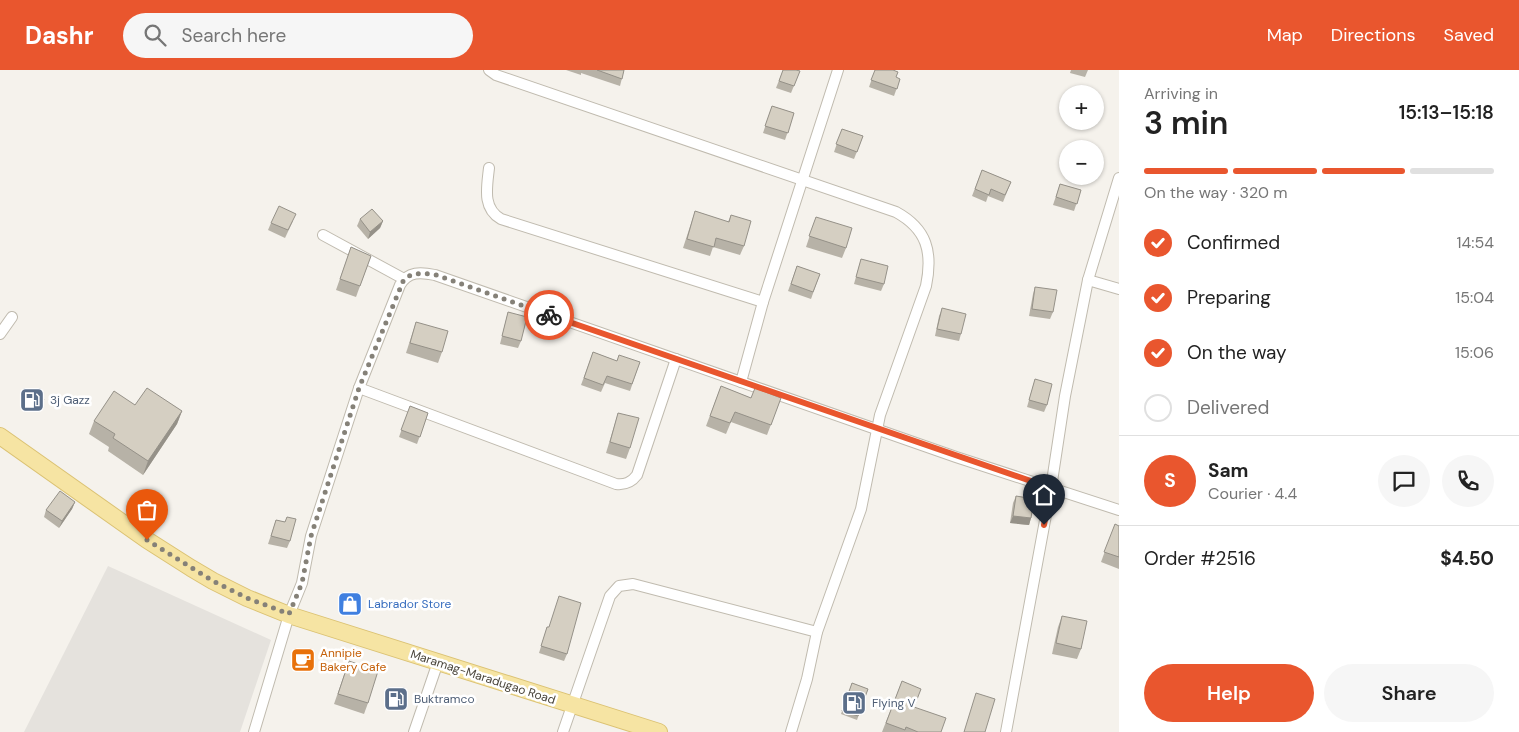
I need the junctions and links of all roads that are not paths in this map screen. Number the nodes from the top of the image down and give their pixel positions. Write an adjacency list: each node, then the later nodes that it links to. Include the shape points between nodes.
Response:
1 (489, 70): 5 (street)
2 (838, 70): 5 (street)
3 (489, 168): 10 (street, via 488,200 494,215 501,219)
4 (1119, 178): 8 (street)
5 (802, 179): 10 (street); 16 (street, via 896,212 920,231 928,247 926,286)
6 (323, 235): 7 (street)
7 (404, 279): 13 (street, via 416,273 436,275); 15 (street)
8 (1088, 280): 9 (street); 18 (street)
9 (1119, 288)
10 (763, 302): 14 (street)
11 (12, 317): 12 (street)
12 (0, 334)
13 (676, 359): 14 (street); 15 (street, via 637,475 622,485)
14 (741, 382): 16 (street)
15 (359, 388): 20 (street, via 311,536 302,583)
16 (876, 429): 18 (street); 21 (street, via 861,509)
17 (0, 436): 20 (main road, Maramag-Maradugao Road, via 191,568 247,598)
18 (1051, 488): 19 (street); 29 (street)
19 (1119, 510)
20 (289, 614): 22 (main road, Maramag-Maradugao Road); 24 (street)
21 (817, 632): 23 (street, via 633,584 618,586 610,596); 28 (street)
22 (438, 662): 23 (main road, Maramag-Maradugao Road); 25 (street)
23 (573, 705): 26 (street); 27 (main road, Maramag-Maradugao Road)
24 (254, 732)
25 (414, 732)
26 (563, 732)
27 (659, 732)
28 (791, 732)
29 (1006, 732)

